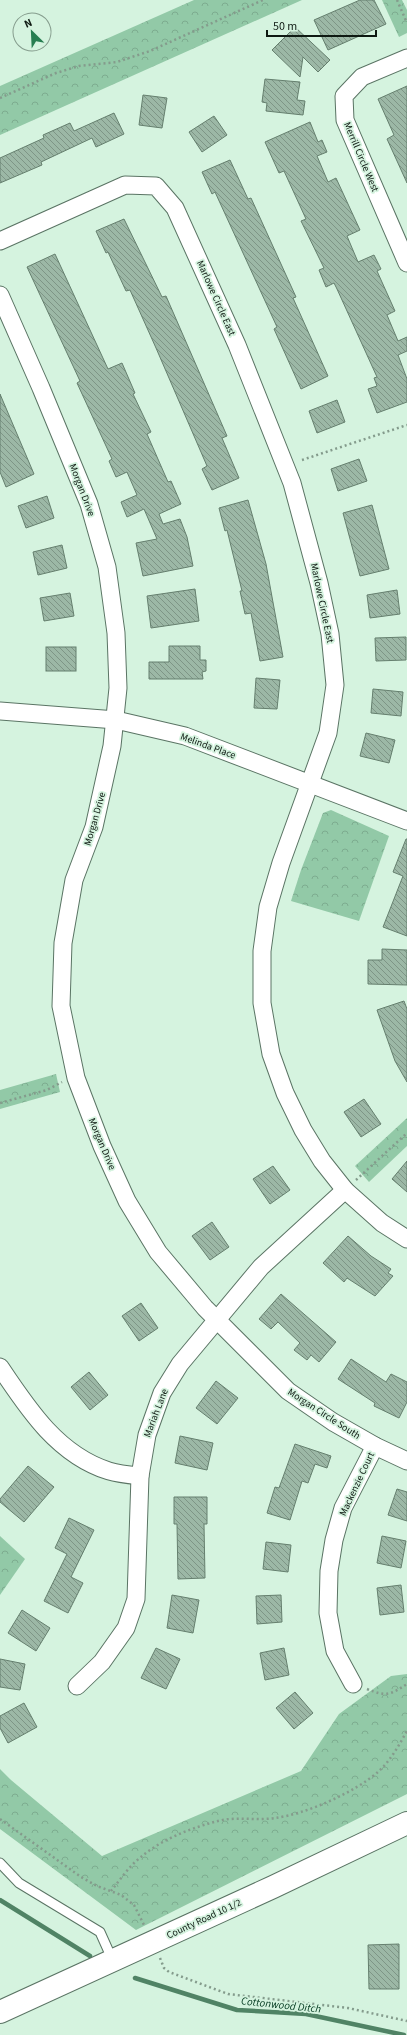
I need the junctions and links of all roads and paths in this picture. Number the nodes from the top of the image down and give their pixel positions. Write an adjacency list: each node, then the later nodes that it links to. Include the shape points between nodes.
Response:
1 (263, 0): 5 (path, via 150,51 117,62 80,66 56,73)
2 (396, 0): 3 (path)
3 (407, 23)
4 (407, 58): 7 (street, Merrill Circle West, via 362,77 344,96 345,120)
5 (0, 98)
6 (0, 241): 13 (street, Marlowe Circle East, via 125,185 156,186 175,208 237,345 292,482 319,583 330,634 335,685 328,733)
7 (407, 263)
8 (0, 295): 12 (street, Morgan Drive, via 42,388 89,504 107,567 116,633)
9 (407, 425): 10 (path)
10 (302, 460)
11 (0, 711): 12 (street, Melinda Place)
12 (116, 720): 13 (street, Melinda Place, via 184,736); 15 (street, Morgan Drive, via 108,771 96,820 74,880 63,943 61,1006)
13 (310, 784): 14 (street, Melinda Place); 18 (street, Marlowe Circle East, via 268,907 262,951 262,1003 271,1054 285,1093 322,1161)
14 (407, 821)
15 (76, 1078): 16 (path, via 47,1090); 20 (street, Morgan Drive, via 102,1146 127,1201 158,1252)
16 (0, 1103)
17 (407, 1132): 18 (path)
18 (345, 1190): 19 (street, Marlowe Circle East, via 382,1223); 20 (street, Mariah Lane, via 262,1267)
19 (407, 1239)
20 (216, 1320): 22 (street, Morgan Circle South, via 288,1391 333,1422); 24 (street, Mariah Lane, via 180,1364 162,1393 147,1435)
21 (0, 1366): 24 (street, via 31,1412 66,1449 110,1472)
22 (375, 1446): 23 (street, Morgan Circle South); 25 (street, Mackenzie Court, via 343,1508 329,1571 328,1613 335,1651)
23 (407, 1461)
24 (140, 1476): 27 (street, Mariah Lane, via 136,1599 126,1628 102,1662)
25 (353, 1684): 26 (path, via 381,1695 389,1695)
26 (407, 1684)
27 (77, 1686)
28 (407, 1732): 32 (path, via 379,1771 357,1787 294,1815 273,1818 237,1817 174,1837 140,1857)
29 (0, 1819): 32 (path, via 81,1876)
30 (407, 1823): 35 (street, County Road 10 1/2)
31 (0, 1863): 35 (lane, via 19,1883 100,1932)
32 (111, 1891): 33 (path, via 122,1895 134,1905)
33 (147, 1931)
34 (158, 1954): 37 (path, via 164,1968 169,1972 228,1994 348,2008)
35 (113, 1961): 36 (street, County Road 10 1/2)
36 (0, 2012)
37 (407, 2021)

